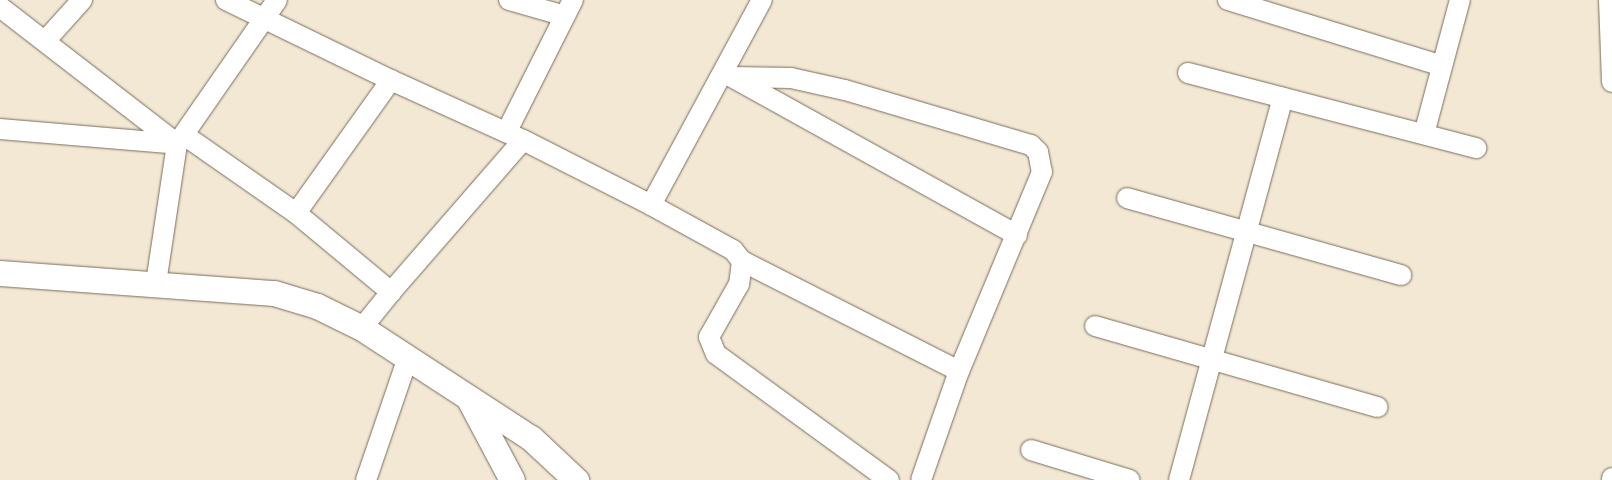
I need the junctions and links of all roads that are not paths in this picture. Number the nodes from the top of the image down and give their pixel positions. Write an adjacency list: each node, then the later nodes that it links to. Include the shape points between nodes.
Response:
1 (82, 0): 13 (street)
2 (226, 0): 11 (street)
3 (278, 0): 11 (street)
4 (509, 0): 10 (street)
5 (762, 0): 16 (street)
6 (1228, 0): 14 (street)
7 (1460, 0): 14 (street)
8 (1609, 0): 12 (street)
9 (0, 7): 13 (street)
10 (569, 8): 22 (street)
11 (262, 17): 17 (street); 23 (street)
12 (1611, 27): 18 (street)
13 (46, 40): 23 (street)
14 (1442, 66): 21 (street)
15 (1188, 73): 19 (street)
16 (727, 76): 26 (street); 29 (street); 29 (street, via 807,81 1031,145 1042,161 1042,172)
17 (391, 80): 22 (street); 27 (street)
18 (1612, 82)
19 (1283, 98): 21 (street); 28 (street)
20 (0, 129): 23 (street)
21 (1424, 134): 24 (street)
22 (515, 136): 26 (street); 34 (street)
23 (180, 140): 27 (street); 33 (street)
24 (1476, 148)
25 (1127, 198): 28 (street)
26 (651, 204): 30 (street, via 734,250)
27 (296, 213): 34 (street)
28 (1247, 230): 32 (street); 38 (street)
29 (1017, 235): 39 (street)
30 (742, 261): 39 (street); 46 (street, via 742,275 713,326 711,347)
31 (0, 274): 33 (street)
32 (1401, 275)
33 (156, 283): 36 (street, via 274,293 317,306)
34 (391, 292): 36 (street)
35 (1095, 326): 38 (street)
36 (362, 328): 37 (street)
37 (408, 357): 40 (street); 43 (street)
38 (1211, 363): 41 (street); 49 (street)
39 (959, 370): 47 (street)
40 (469, 399): 44 (street); 45 (street, via 531,438)
41 (1378, 407)
42 (1031, 450): 48 (street)
43 (366, 480)
44 (512, 480)
45 (576, 480)
46 (889, 480)
47 (921, 480)
48 (1130, 480)
49 (1179, 480)

